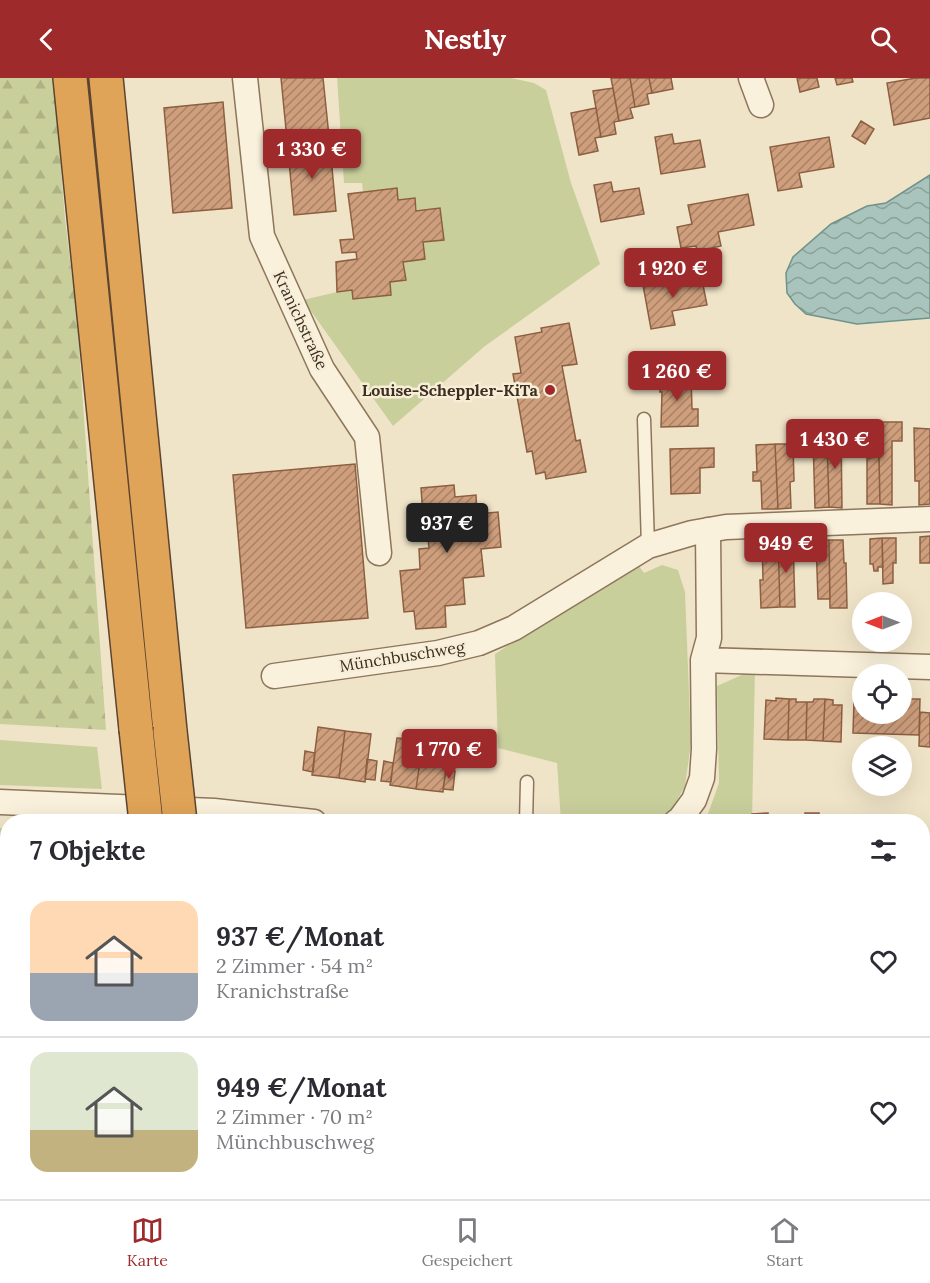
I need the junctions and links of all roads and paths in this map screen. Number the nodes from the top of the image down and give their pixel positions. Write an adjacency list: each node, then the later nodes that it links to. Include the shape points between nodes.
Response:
1 (70, 78): 16 (highway, bridge)
2 (106, 78): 17 (highway, bridge)
3 (245, 78): 10 (street, Kranichstraße, via 262,236 322,369 367,437)
4 (751, 78): 5 (street)
5 (761, 105)
6 (644, 419): 9 (lane)
7 (930, 519): 8 (street, Münchbuschweg, via 726,527)
8 (700, 532): 9 (street, Münchbuschweg); 11 (street, via 695,639)
9 (648, 546): 13 (street, Münchbuschweg, via 513,628 479,643 438,653)
10 (379, 553)
11 (703, 660): 12 (street); 20 (street, via 702,778)
12 (930, 667)
13 (274, 676)
14 (527, 782): 19 (lane)
15 (0, 802): 18 (street)
16 (145, 814)
17 (179, 814)
18 (234, 814)
19 (526, 814)
20 (684, 814)

